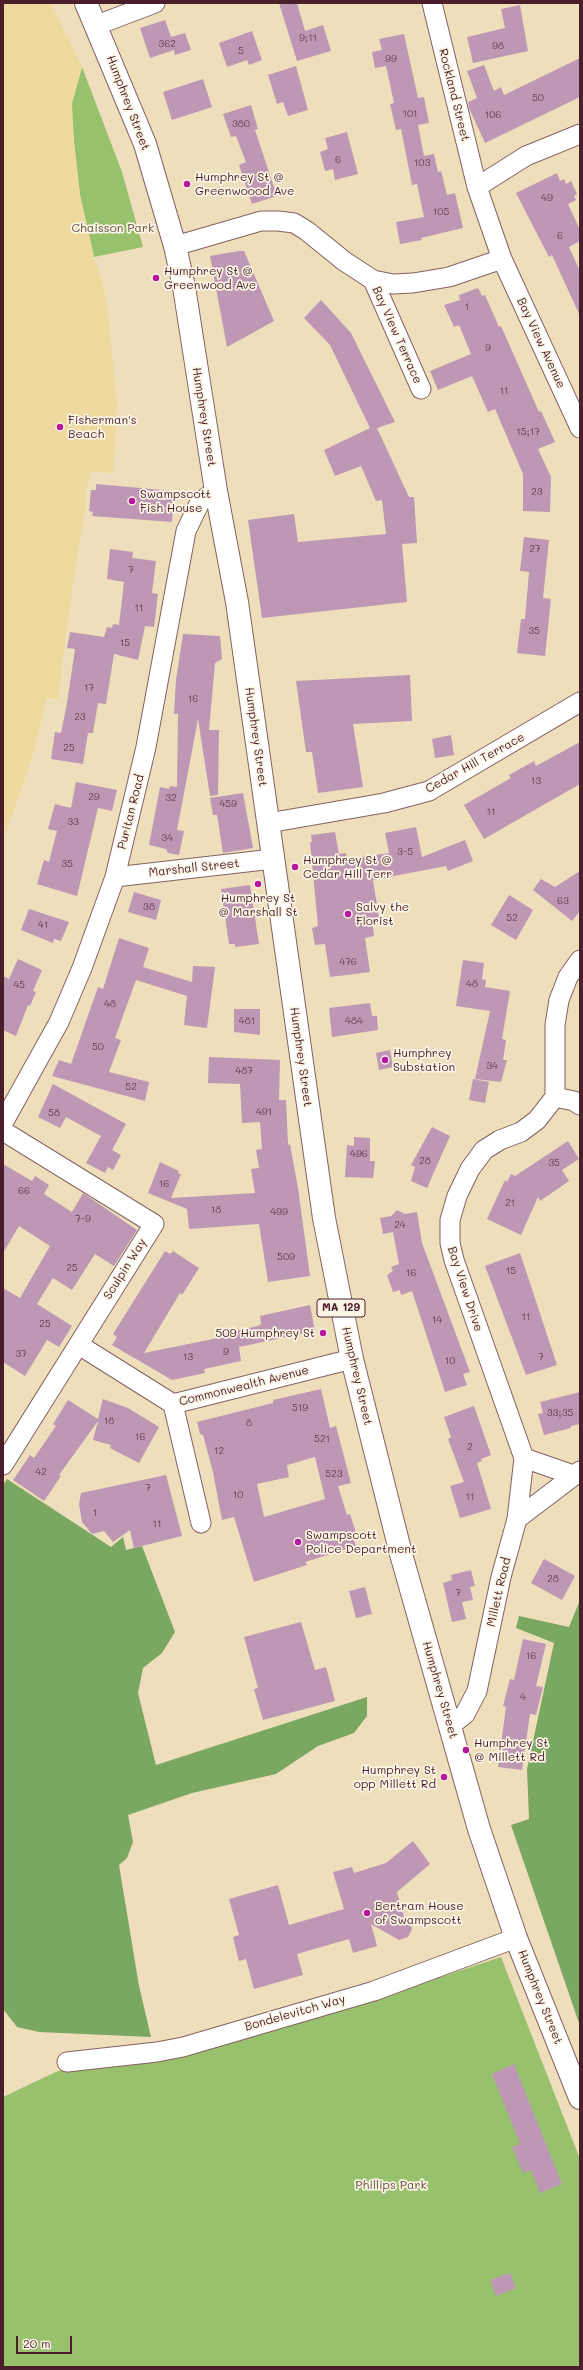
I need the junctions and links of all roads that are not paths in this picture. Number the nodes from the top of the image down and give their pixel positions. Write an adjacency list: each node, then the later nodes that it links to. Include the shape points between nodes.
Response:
1 (86, 3): 4 (main road, Humphrey Street / MA 129)
2 (155, 3): 4 (street)
3 (432, 3): 6 (street, Rockland Street)
4 (97, 25): 7 (main road, Humphrey Street / MA 129, via 145,144)
5 (580, 134): 6 (street, via 526,156)
6 (477, 187): 8 (street, Rockland Street)
7 (175, 246): 9 (street, via 261,221 294,223); 12 (main road, Humphrey Street / MA 129, via 184,286)
8 (502, 259): 9 (street, via 431,281 393,284); 11 (street, Bay View Avenue)
9 (373, 280): 10 (street, Bay View Terrace)
10 (421, 389)
11 (580, 428)
12 (216, 491): 14 (main road, Humphrey Street / MA 129, via 237,602); 16 (street, Puritan Road, via 200,502 186,531 148,740)
13 (580, 702): 14 (street, Cedar Hill Terrace, via 429,791 384,803)
14 (268, 823): 15 (main road, Humphrey Street / MA 129)
15 (273, 859): 16 (street, Marshall Street); 23 (main road, Humphrey Street / MA 129, via 324,1218)
16 (115, 877): 20 (street, Puritan Road, via 82,968 59,1022)
17 (580, 960): 18 (street, via 568,977 558,1000 555,1025)
18 (555, 1097): 19 (street); 25 (street, Bay View Drive, via 537,1120 521,1132 484,1150 470,1169 457,1196 450,1220 450,1243 454,1260)
19 (580, 1105)
20 (3, 1123)
21 (3, 1131): 22 (street, Sculpin Way, via 154,1224)
22 (79, 1345): 24 (street, Commonwealth Avenue); 26 (street, Sculpin Way)
23 (352, 1359): 24 (street, Commonwealth Avenue); 30 (main road, Humphrey Street / MA 129, via 386,1496)
24 (173, 1404): 29 (street)
25 (524, 1458): 27 (street); 28 (street, Bay View Drive)
26 (3, 1465)
27 (577, 1473): 28 (street)
28 (517, 1518): 30 (street, Millett Road, via 501,1577 476,1692 465,1714)
29 (201, 1524)
30 (450, 1726): 31 (main road, Humphrey Street / MA 129, via 479,1829)
31 (516, 1938): 32 (street, Bondelevitch Way, via 374,1991 184,2047); 33 (main road, Humphrey Street / MA 129)
32 (67, 2062)
33 (580, 2098)

